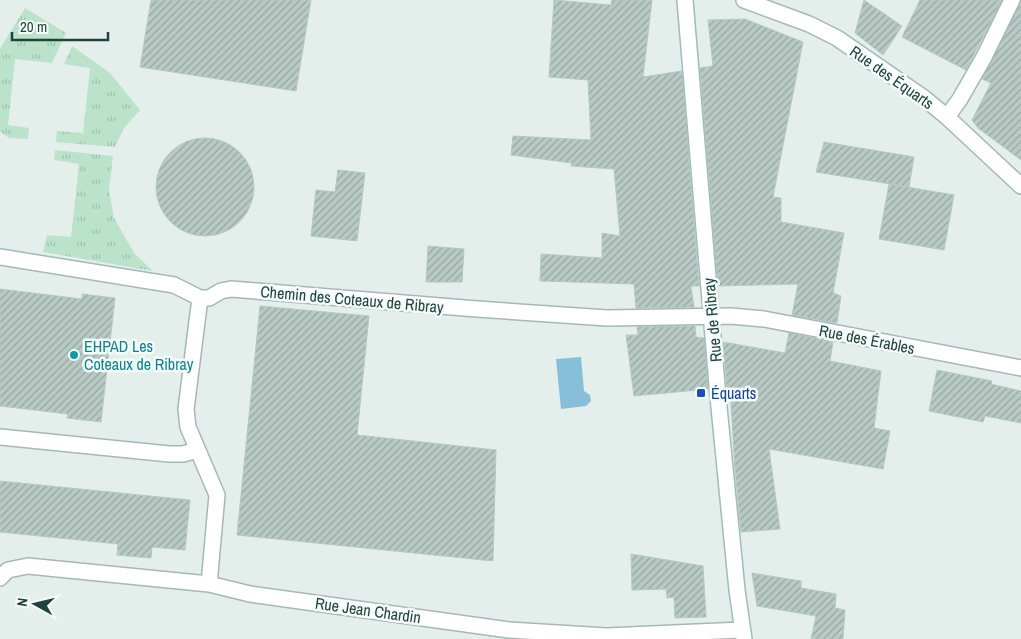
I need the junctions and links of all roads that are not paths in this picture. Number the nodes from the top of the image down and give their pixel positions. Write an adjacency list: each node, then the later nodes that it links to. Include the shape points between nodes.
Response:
1 (685, 0): 8 (street, Rue de Ribray)
2 (744, 0): 4 (street, Rue des Équarts, via 837,38)
3 (1012, 0): 4 (street, via 984,57)
4 (947, 117): 5 (street, Rue des Équarts)
5 (1021, 186)
6 (0, 257): 7 (street, via 174,285)
7 (200, 298): 8 (street, Chemin des Coteaux de Ribray, via 210,298 231,288 607,318); 11 (street, via 186,409 188,427)
8 (712, 316): 9 (street, Rue des Érables, via 764,319); 14 (street, Rue de Ribray)
9 (1021, 368)
10 (0, 437): 11 (street, via 169,454)
11 (197, 450): 13 (street, via 217,495)
12 (0, 578): 13 (street, Rue Jean Chardin, via 8,570 28,566)
13 (210, 584): 14 (street, Rue Jean Chardin, via 250,594 510,630 606,636)
14 (743, 635)

